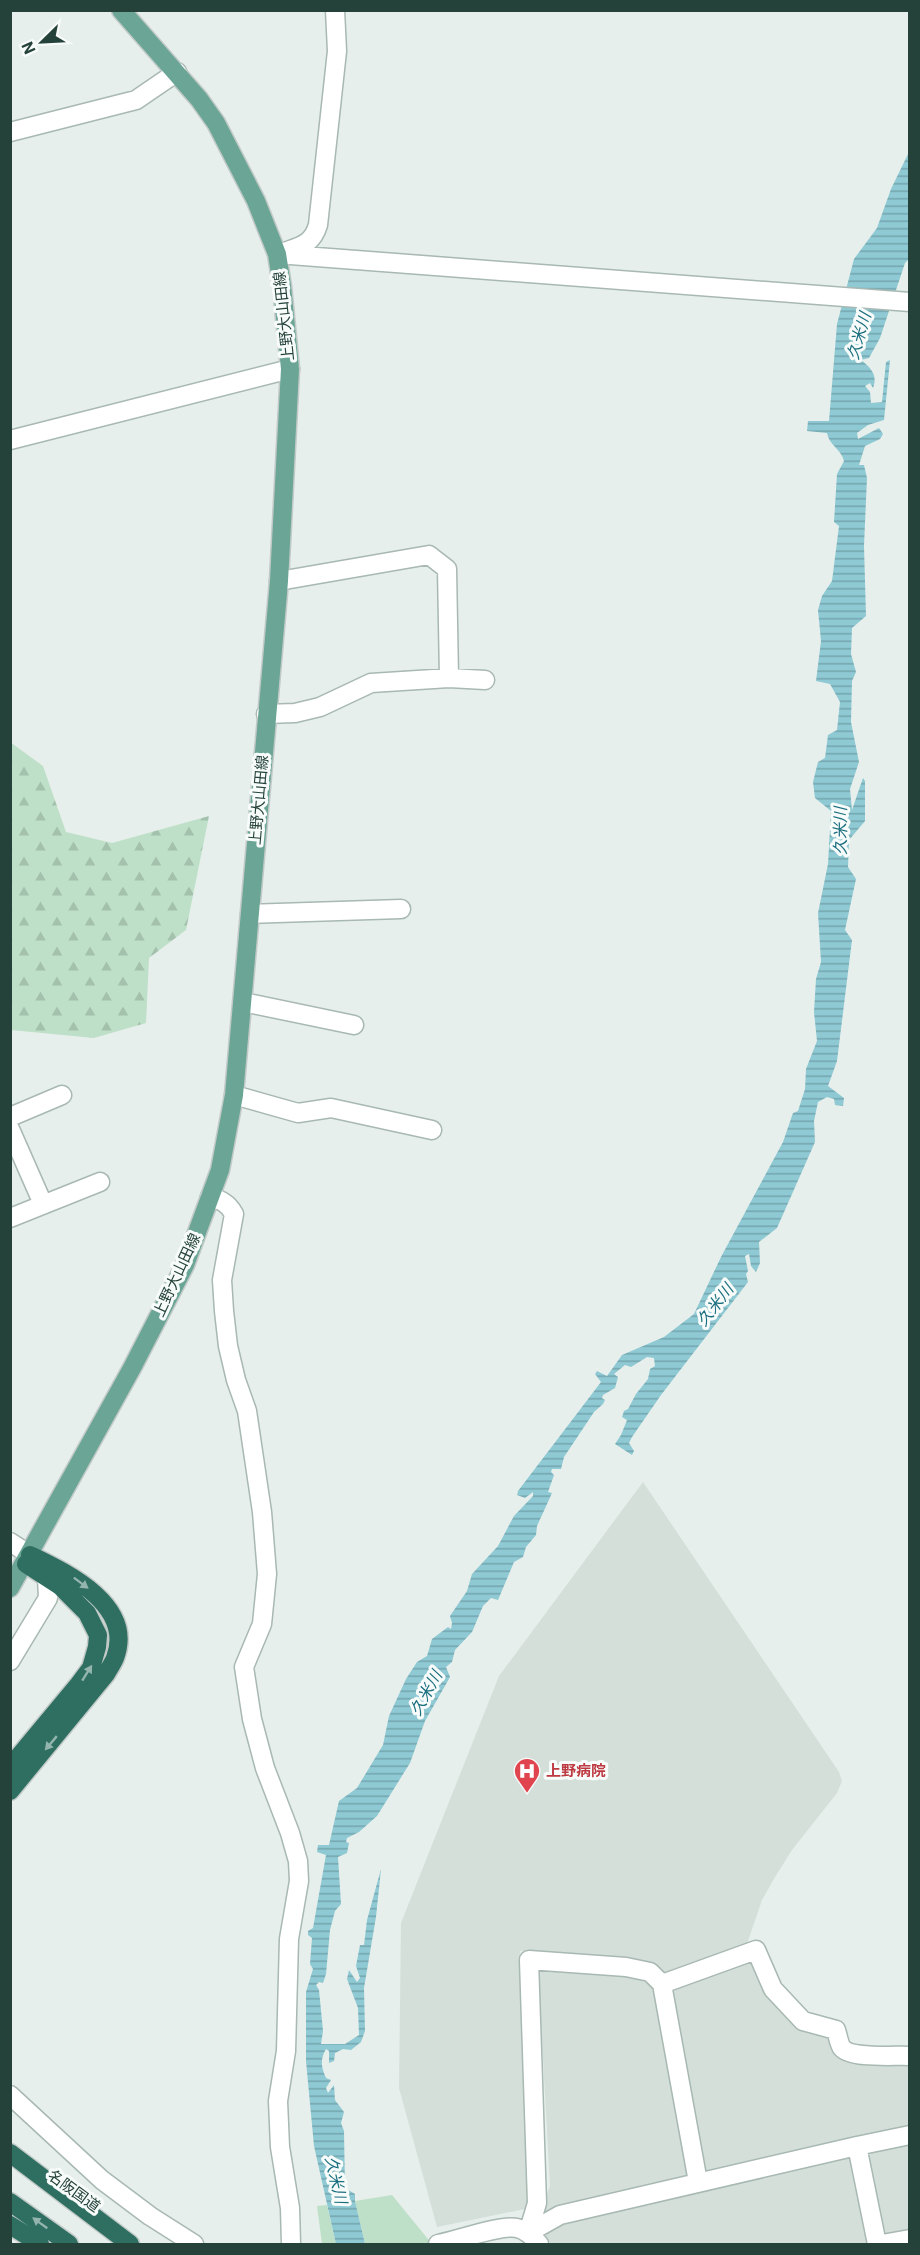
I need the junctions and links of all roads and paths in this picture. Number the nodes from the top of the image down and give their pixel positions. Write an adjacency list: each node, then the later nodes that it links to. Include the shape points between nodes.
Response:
1 (121, 10): 3 (main road, 上野大山田線)
2 (334, 10): 5 (street, via 337,51 318,225 315,237 307,243)
3 (177, 72): 4 (street, via 136,100); 5 (main road, 上野大山田線, via 221,131)
4 (10, 132)
5 (277, 254): 6 (street); 7 (main road, 上野大山田線)
6 (909, 302)
7 (290, 369): 8 (street); 9 (main road, 上野大山田線)
8 (10, 440)
9 (279, 581): 10 (street, via 429,555 447,569); 12 (main road, 上野大山田線)
10 (449, 678): 11 (street); 12 (street, via 371,683 320,707)
11 (485, 680)
12 (266, 714): 14 (main road, 上野大山田線)
13 (401, 909): 14 (street)
14 (250, 914): 15 (main road, 上野大山田線)
15 (243, 1002): 16 (street); 18 (main road, 上野大山田線)
16 (354, 1025)
17 (62, 1095): 19 (street)
18 (234, 1095): 21 (street, via 298,1113 331,1108); 23 (main road, 上野大山田線, via 220,1170)
19 (10, 1117)
20 (10, 1129): 24 (street)
21 (432, 1130)
22 (100, 1182): 24 (street)
23 (210, 1197): 27 (main road, 上野大山田線, via 185,1265); 51 (street, via 230,1206 234,1214 222,1280 224,1311 228,1346 247,1411 267,1574 262,1624 244,1667 265,1768 298,1861 299,1881 289,1939 286,2051 278,2101)
24 (43, 1204): 25 (street)
25 (10, 1218)
26 (10, 1542): 27 (street)
27 (28, 1559): 28 (highway); 29 (main road, 上野大山田線); 32 (highway, one-way to 32, via 67,1573 101,1600 115,1626 117,1646 106,1674)
28 (47, 1578): 30 (street, via 48,1598); 31 (highway, one-way to 28, via 80,1684 96,1656 98,1635 93,1622 77,1601)
29 (10, 1588)
30 (10, 1661)
31 (10, 1767)
32 (10, 1791)
33 (662, 1984): 34 (street, via 756,1950 773,1989 804,2021 836,2030 841,2048 864,2055); 40 (street); 43 (street, via 650,1972 626,1967 530,1960 537,2203)
34 (909, 2056)
35 (10, 2095): 50 (street, via 102,2180)
36 (909, 2135): 37 (street)
37 (857, 2146): 40 (street); 52 (street)
38 (10, 2153): 49 (highway)
39 (10, 2168): 48 (highway, 名阪国道)
40 (698, 2182): 43 (street, via 560,2215)
41 (10, 2202): 47 (highway, one-way to 41)
42 (10, 2224): 46 (highway)
43 (534, 2239): 45 (street, via 516,2228 504,2228)
44 (909, 2239): 53 (street)
45 (446, 2243)
46 (40, 2244)
47 (69, 2244)
48 (115, 2244)
49 (130, 2244)
50 (195, 2244)
51 (291, 2244)
52 (877, 2244)
53 (882, 2244)

